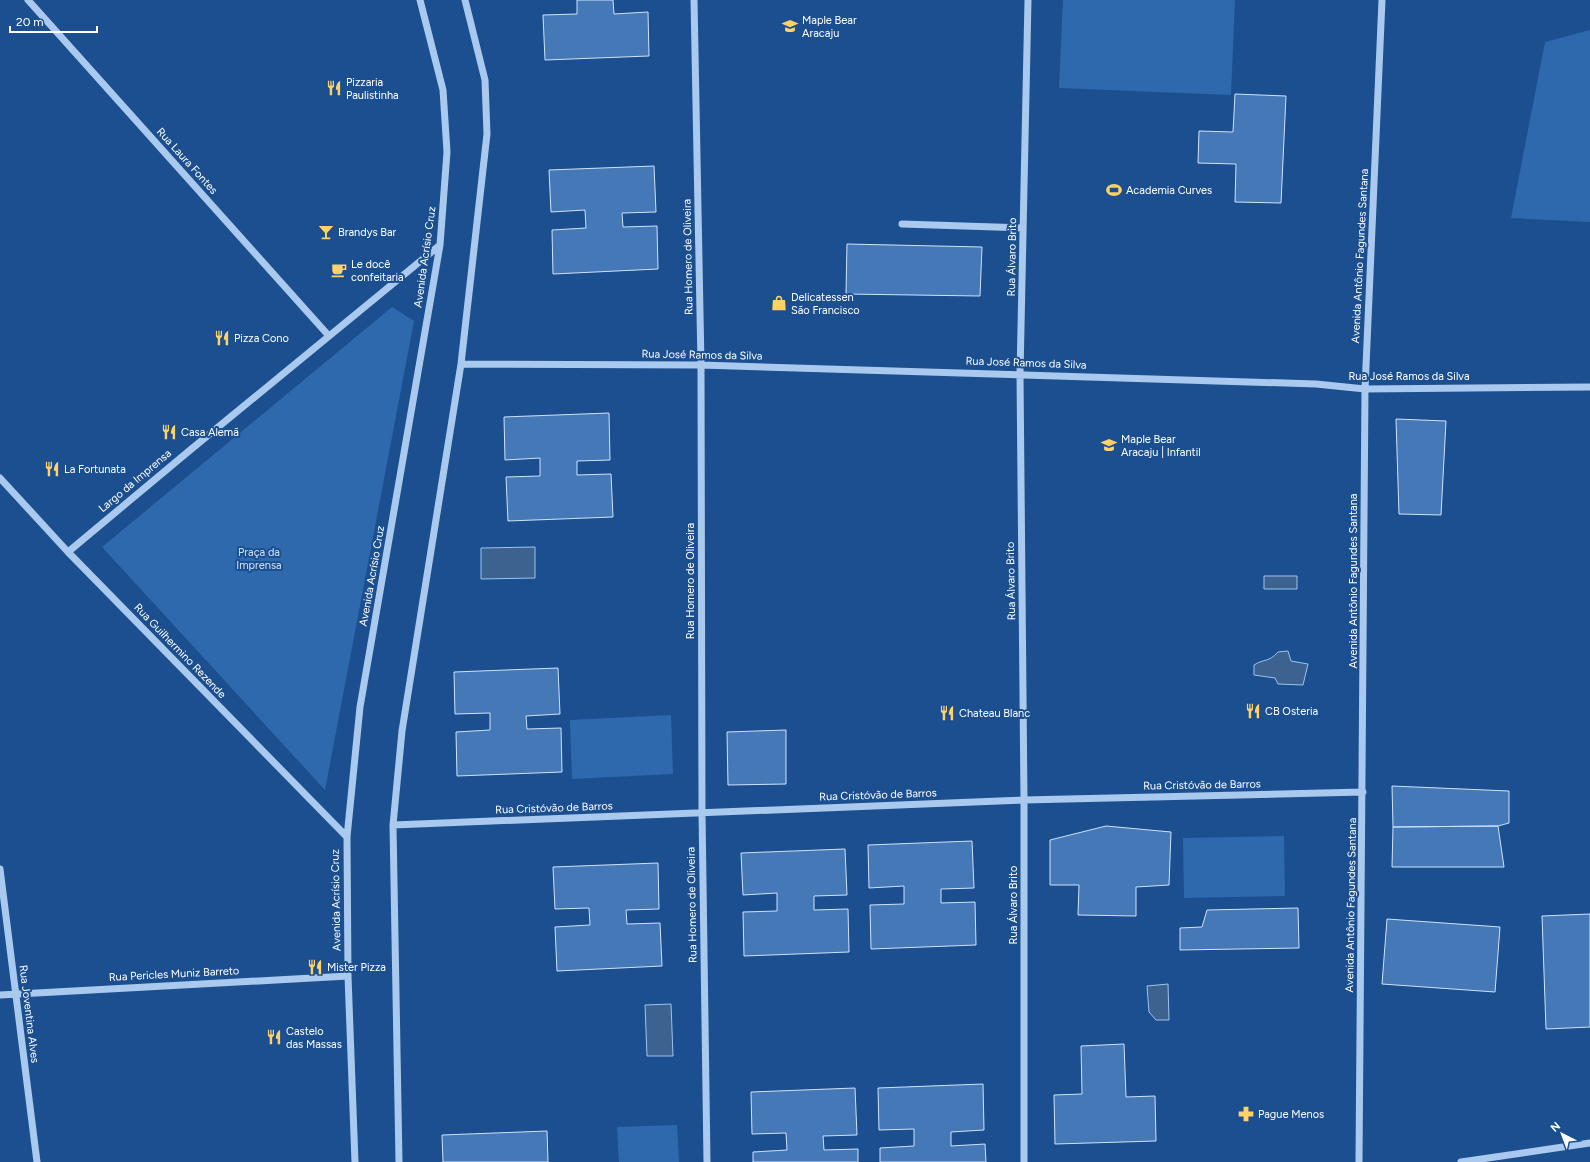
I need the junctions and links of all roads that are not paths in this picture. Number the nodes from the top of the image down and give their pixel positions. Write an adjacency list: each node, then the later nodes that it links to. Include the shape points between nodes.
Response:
1 (28, 0): 10 (street, Rua Laura Fontes)
2 (420, 0): 9 (street, Avenida Acrísio Cruz, via 443,90 447,152)
3 (465, 0): 11 (street, via 485,80 487,134)
4 (694, 0): 12 (street, Rua Homero de Oliveira)
5 (1028, 0): 8 (street, Rua Álvaro Brito)
6 (1382, 0): 15 (street, Avenida Antônio Fagundes Santana)
7 (902, 224): 8 (street)
8 (1024, 228): 13 (street, Rua Álvaro Brito)
9 (440, 245): 10 (street, Largo da Imprensa); 22 (street, Avenida Acrísio Cruz, via 360,707)
10 (329, 336): 17 (street, Largo da Imprensa)
11 (461, 364): 12 (street, Rua José Ramos da Silva); 21 (street, via 402,731)
12 (701, 365): 13 (street, Rua José Ramos da Silva); 20 (street, Rua Homero de Oliveira)
13 (1020, 374): 15 (street, Rua José Ramos da Silva, via 1316,384); 19 (street, Rua Álvaro Brito)
14 (1590, 387): 15 (street, Rua José Ramos da Silva)
15 (1365, 389): 18 (street, Avenida Antônio Fagundes Santana)
16 (0, 478): 17 (street, Rua Guilhermino Rezende)
17 (68, 552): 22 (street, Rua Guilhermino Rezende)
18 (1363, 792): 19 (street, Rua Cristóvão de Barros); 33 (street, Avenida Antônio Fagundes Santana)
19 (1024, 800): 20 (street, Rua Cristóvão de Barros); 32 (street, Rua Álvaro Brito)
20 (702, 812): 21 (street, Rua Cristóvão de Barros); 31 (street, Rua Homero de Oliveira)
21 (393, 825): 30 (street)
22 (347, 837): 24 (street, Avenida Acrísio Cruz)
23 (0, 869): 25 (street, Rua Joventina Alves)
24 (348, 976): 25 (street, Rua Pericles Muniz Barreto); 29 (street, Avenida Acrísio Cruz)
25 (16, 994): 26 (street, Rua Pericles Muniz Barreto); 28 (street, Rua Joventina Alves)
26 (0, 995)
27 (1590, 1143): 34 (street)
28 (37, 1162)
29 (355, 1162)
30 (399, 1162)
31 (707, 1162)
32 (1024, 1162)
33 (1359, 1162)
34 (1461, 1162)

